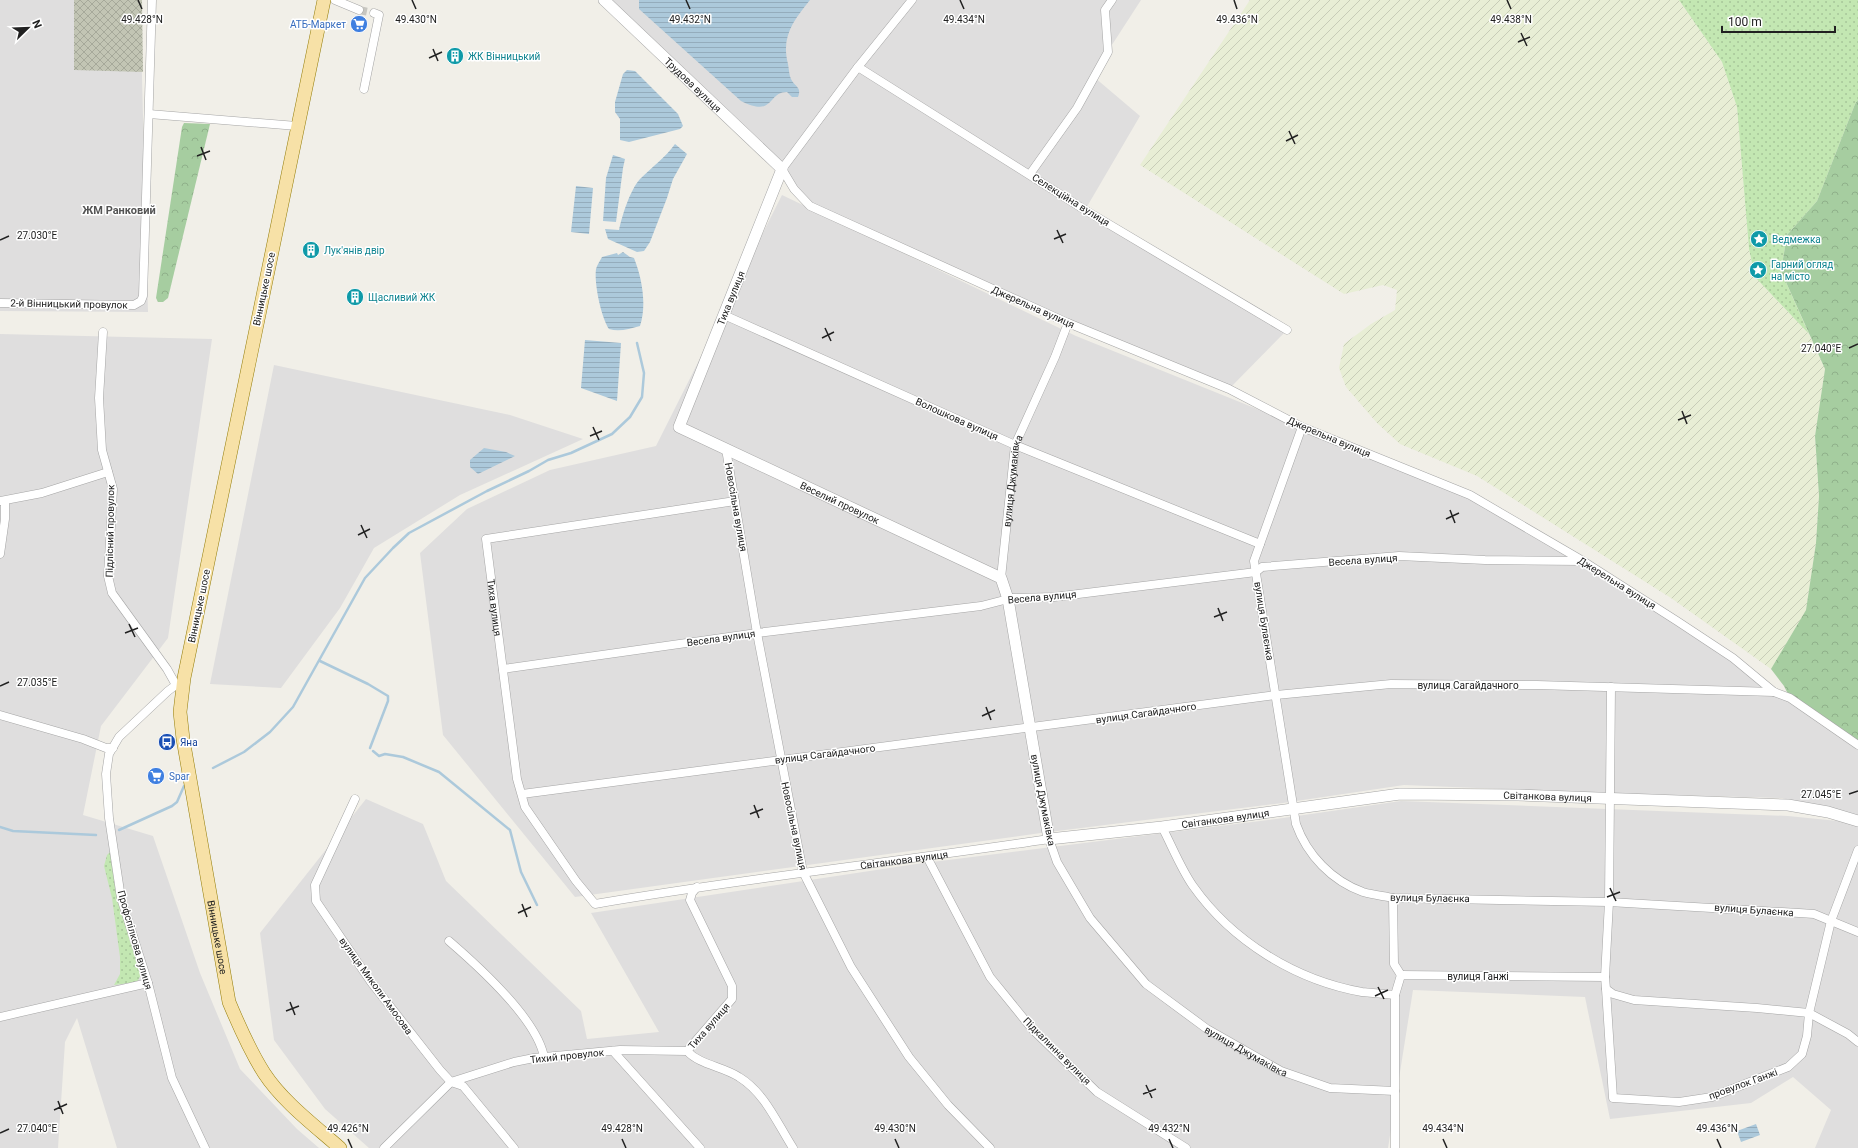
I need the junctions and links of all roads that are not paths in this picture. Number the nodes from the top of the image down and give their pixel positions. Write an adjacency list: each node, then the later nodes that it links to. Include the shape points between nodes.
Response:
1 (152, 0): 11 (street)
2 (324, 0): 12 (main road, Вінницьке шосе)
3 (335, 0): 7 (street)
4 (604, 0): 13 (street, Трудова вулиця)
5 (912, 0): 9 (street)
6 (1112, 0): 14 (street, via 1105,10 1108,52 1077,108)
7 (359, 10)
8 (374, 13): 10 (street, via 379,15)
9 (858, 66): 13 (street); 14 (street, Селекційна вулиця)
10 (364, 89)
11 (149, 114): 12 (street); 15 (street, 2-й Вінницький провулок, via 141,301 134,305)
12 (297, 126): 35 (main road, Вінницьке шосе)
13 (782, 169): 16 (street, Тиха вулиця); 17 (street, Джерельна вулиця, via 794,189 810,206)
14 (1030, 174): 18 (street, Селекційна вулиця, via 1085,210)
15 (0, 303)
16 (724, 315): 20 (street, Тиха вулиця); 22 (street, Волошкова вулиця)
17 (1068, 323): 21 (street, Джерельна вулиця, via 1229,389); 22 (street, вулиця Джумаківка)
18 (1287, 330)
19 (103, 332): 24 (street, Підлісний провулок, via 99,398 102,450)
20 (679, 427): 23 (street, Веселий провулок)
21 (1302, 427): 27 (street, вулиця Булаєнка); 29 (street, Джерельна вулиця, via 1470,494)
22 (1015, 445): 27 (street, Волошкова вулиця); 31 (street, вулиця Джумаківка)
23 (726, 449): 26 (street, Новосільна вулиця); 31 (street, Веселий провулок)
24 (108, 472): 25 (street, via 42,493); 35 (street, Підлісний провулок, via 113,489 108,576 112,592)
25 (2, 501): 28 (street, via 5,519)
26 (735, 501): 33 (street, Новосільна вулиця); 34 (street, Тиха вулиця, via 486,539)
27 (1260, 544): 30 (street, вулиця Булаєнка, via 1254,561)
28 (0, 554)
29 (1583, 561): 30 (street, Весела вулиця, via 1399,556 1262,568); 37 (street, Джерельна вулиця, via 1733,658)
30 (1256, 572): 32 (street, Весела вулиця, via 1054,597); 38 (street, вулиця Булаєнка)
31 (1001, 578): 32 (street, вулиця Джумаківка)
32 (1008, 600): 33 (street, Весела вулиця, via 981,606); 40 (street, вулиця Джумаківка)
33 (757, 633): 34 (street, Весела вулиця); 43 (street, Новосільна вулиця)
34 (503, 669): 44 (street, Тиха вулиця, via 517,779)
35 (180, 686): 42 (street, Профспілкова вулиця, via 119,737); 75 (main road, Вінницьке шосе, via 182,739 229,1002 264,1074 286,1099)
36 (1611, 687): 37 (street, вулиця Сагайдачного); 38 (street, вулиця Сагайдачного, via 1391,684); 46 (street)
37 (1774, 692): 41 (street, Джерельна вулиця, via 1790,698)
38 (1276, 695): 40 (street, вулиця Сагайдачного); 47 (street, вулиця Булаєнка)
39 (0, 715): 42 (street)
40 (1030, 728): 43 (street, вулиця Сагайдачного); 50 (street, вулиця Джумаківка)
41 (1858, 745)
42 (113, 748): 63 (street, Профспілкова вулиця, via 108,758 106,774 109,818 121,898)
43 (781, 759): 44 (street, вулиця Сагайдачного); 53 (street, Новосільна вулиця)
44 (522, 794): 57 (street, Тиха вулиця, via 525,807 571,875)
45 (355, 799): 72 (street, вулиця Миколи Амосова, via 315,885 316,901 372,982)
46 (1609, 800): 47 (street, Світанкова вулиця, via 1518,795 1400,794); 48 (street, Світанкова вулиця, via 1788,805 1828,812); 56 (street)
47 (1293, 809): 49 (street, Світанкова вулиця); 55 (street, вулиця Булаєнка, via 1301,837 1329,873 1363,892)
48 (1858, 821)
49 (1162, 827): 50 (street, Світанкова вулиця); 65 (street, via 1192,885 1233,932 1292,970 1361,992)
50 (1049, 839): 52 (street, Світанкова вулиця); 73 (street, вулиця Джумаківка, via 1057,862 1090,918 1146,984 1207,1029 1281,1071 1330,1088)
51 (1858, 850): 58 (street, провулок Ганжі)
52 (927, 857): 53 (street, Світанкова вулиця); 81 (street, Підкалинна вулиця, via 990,977 1033,1030 1097,1092)
53 (803, 872): 54 (street, Світанкова вулиця); 80 (street, Новосільна вулиця, via 851,967 909,1057 948,1105)
54 (697, 886): 57 (street, Світанкова вулиця); 70 (street, Тиха вулиця, via 690,900 732,986 732,999)
55 (1394, 898): 56 (street, вулиця Булаєнка); 61 (street, via 1394,964)
56 (1609, 902): 58 (street, вулиця Булаєнка, via 1814,914); 62 (street)
57 (595, 904)
58 (1831, 921): 59 (street, вулиця Булаєнка); 66 (street, провулок Ганжі)
59 (1858, 932)
60 (449, 941): 71 (street, via 476,964 514,1006 536,1036)
61 (1401, 975): 62 (street, вулиця Ганжі); 65 (street)
62 (1605, 977): 64 (street)
63 (148, 983): 67 (street); 74 (street, Профспілкова вулиця, via 172,1078)
64 (1606, 989): 66 (street, via 1613,994 1634,1000); 66 (street, провулок Ганжі, via 1613,1098 1679,1102 1712,1098 1788,1067 1802,1054)
65 (1395, 995): 73 (street)
66 (1809, 1013): 68 (street)
67 (0, 1017)
68 (1858, 1042)
69 (613, 1051): 70 (street, Тихий провулок); 71 (street, Тихий провулок); 78 (street)
70 (687, 1051): 79 (street, Тиха вулиця, via 699,1059 726,1069 752,1086 765,1102)
71 (544, 1058): 72 (street, Тихий провулок, via 514,1062)
72 (451, 1082): 76 (street); 77 (street, вулиця Миколи Амосова, via 463,1086)
73 (1395, 1091): 82 (street)
74 (204, 1148)
75 (340, 1148)
76 (384, 1148)
77 (514, 1148)
78 (700, 1148)
79 (793, 1148)
80 (990, 1148)
81 (1186, 1148)
82 (1395, 1148)

